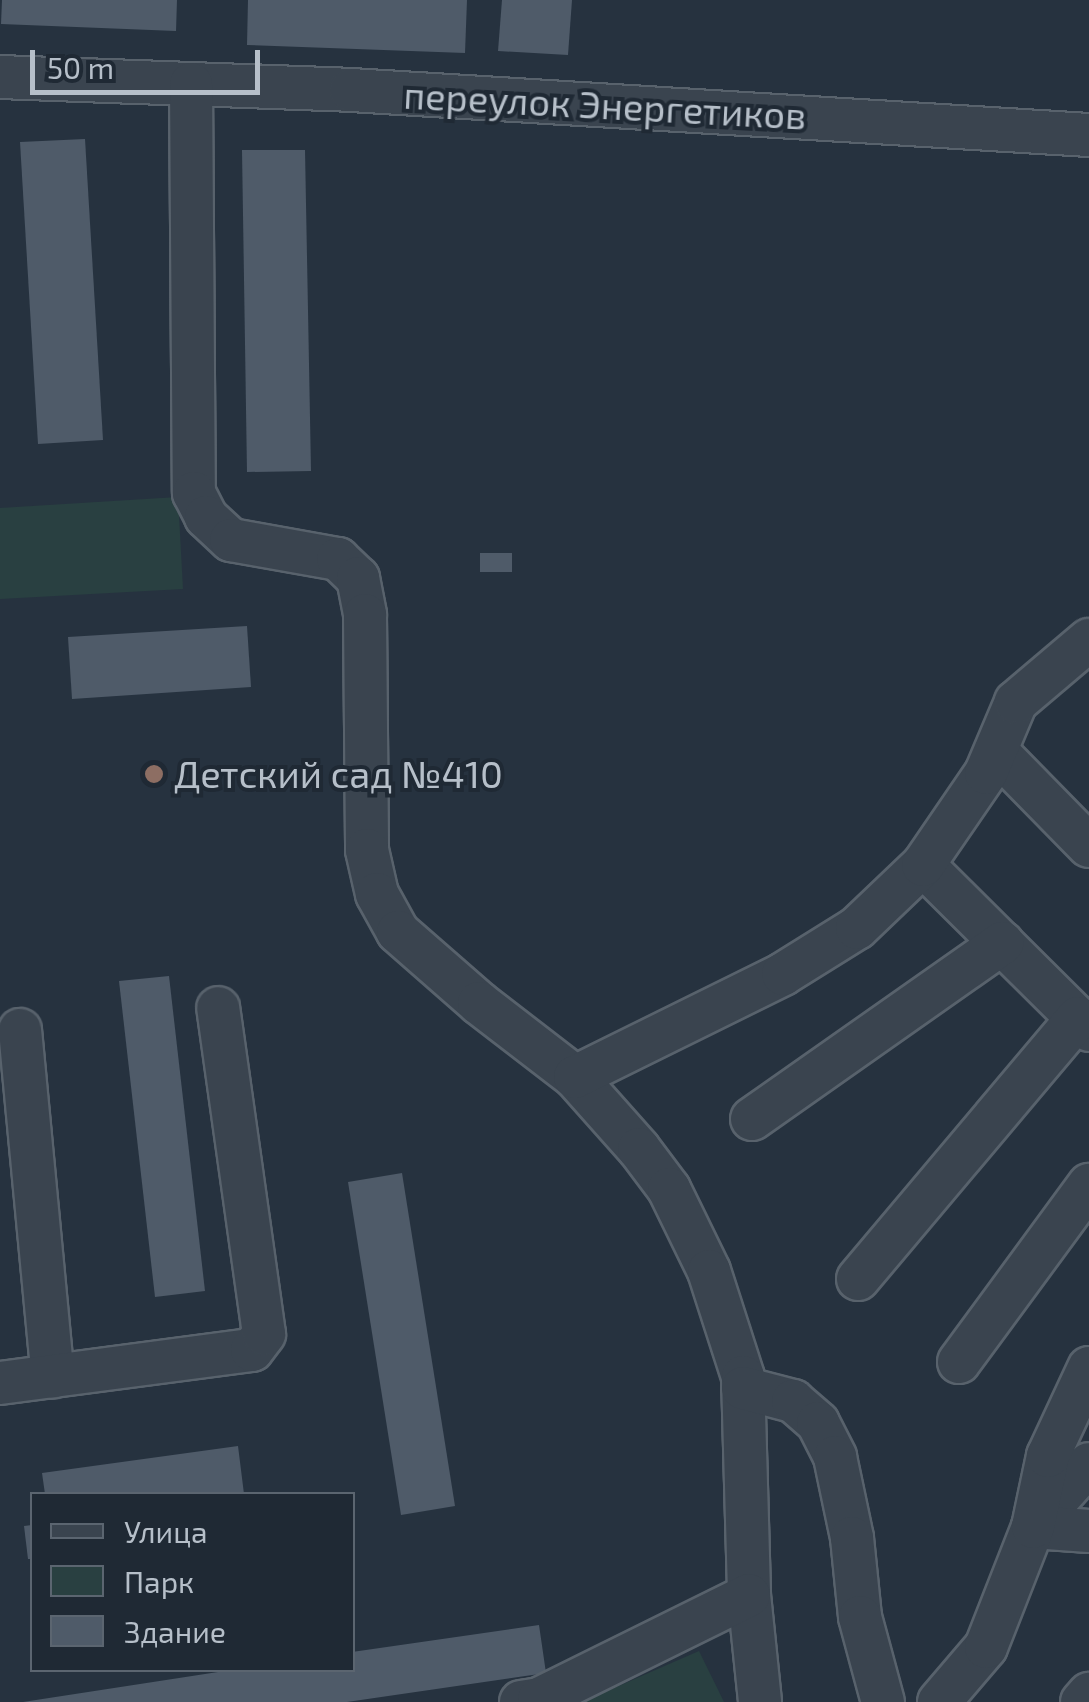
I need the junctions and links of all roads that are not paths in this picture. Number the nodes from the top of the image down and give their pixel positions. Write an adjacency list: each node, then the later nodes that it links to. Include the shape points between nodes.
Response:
1 (0, 77): 2 (street, переулок Энергетиков)
2 (191, 84): 3 (street, переулок Энергетиков); 12 (street, via 194,493 206,517 232,540 338,559 358,578 367,850 378,894 398,932)
3 (1089, 135)
4 (1089, 640): 5 (street, via 1016,702)
5 (996, 751): 6 (street); 7 (street)
6 (1089, 846)
7 (923, 865): 8 (street); 12 (street, via 857,928 782,974)
8 (1002, 943): 10 (street); 13 (street)
9 (218, 1008): 18 (street, via 264,1334 252,1350)
10 (1083, 1024): 15 (street)
11 (20, 1030): 18 (street)
12 (575, 1077): 20 (street, via 670,1189 708,1270)
13 (752, 1119)
14 (1089, 1185): 16 (street)
15 (858, 1279)
16 (958, 1362)
17 (1089, 1368): 22 (street, via 1048,1456)
18 (53, 1376): 19 (street)
19 (0, 1383)
20 (743, 1388): 24 (street); 28 (street, via 793,1401 818,1423 835,1458 860,1616)
21 (1089, 1464): 22 (street)
22 (1033, 1527): 23 (street); 29 (street, via 986,1647)
23 (1089, 1531)
24 (749, 1595): 26 (street); 27 (street)
25 (1089, 1694): 30 (street)
26 (521, 1702)
27 (760, 1702)
28 (883, 1702)
29 (939, 1702)
30 (1082, 1702)

